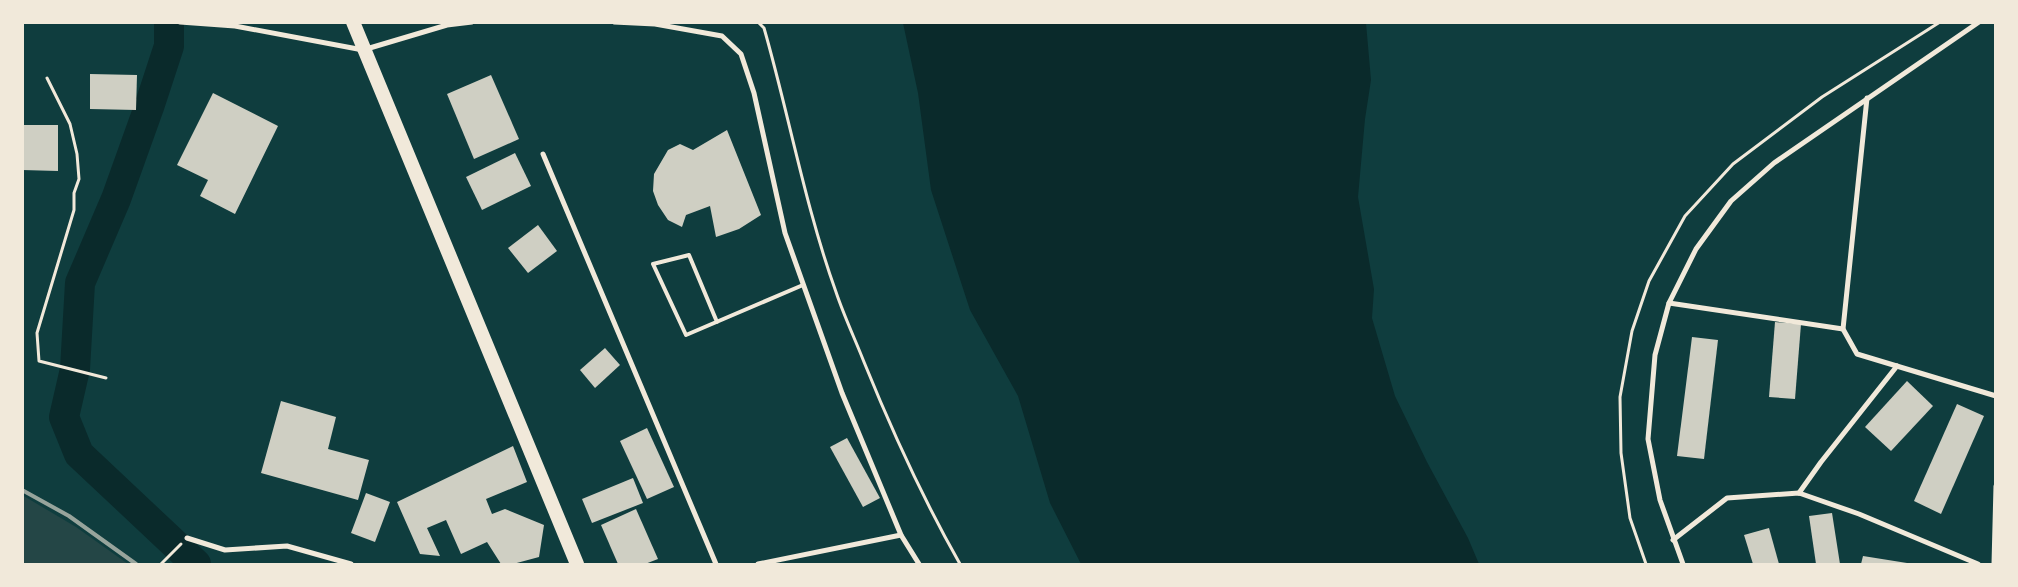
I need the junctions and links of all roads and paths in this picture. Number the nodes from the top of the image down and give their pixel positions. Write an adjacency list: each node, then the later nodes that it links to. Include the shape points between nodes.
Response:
1 (180, 22): 8 (street, via 235,26)
2 (353, 22): 8 (highway)
3 (472, 22): 8 (street, via 447,25)
4 (614, 22): 12 (street, via 655,24 722,36 741,54 754,93 785,233)
5 (758, 22): 30 (path, via 764,28 799,168 836,292 888,420 938,526)
6 (1940, 22): 31 (path, via 1822,97 1733,164 1685,216 1649,281 1632,330 1620,397 1621,453 1630,518)
7 (1979, 22): 10 (street)
8 (363, 50): 26 (highway)
9 (47, 78): 17 (path, via 70,124 79,179 74,193 74,210 37,333 39,360)
10 (1867, 98): 13 (street, via 1774,162 1730,201 1696,249); 15 (street)
11 (543, 154): 27 (street)
12 (804, 285): 14 (lane); 21 (street, via 842,393)
13 (1669, 303): 15 (street); 23 (street, via 1655,355 1648,439 1660,500)
14 (717, 322): 14 (lane, via 686,335 653,264 689,255)
15 (1843, 329): 16 (street, via 1857,354)
16 (1897, 366): 18 (street); 20 (street)
17 (106, 378)
18 (1996, 396)
19 (1996, 486): 34 (street)
20 (1799, 493): 23 (street, via 1727,498); 33 (street, via 1867,517)
21 (901, 535): 28 (street); 29 (street)
22 (187, 538): 24 (path); 25 (street, via 225,550 287,546)
23 (1673, 540): 32 (street)
24 (161, 564)
25 (351, 564)
26 (576, 564)
27 (716, 564)
28 (758, 564)
29 (919, 564)
30 (960, 564)
31 (1646, 564)
32 (1682, 564)
33 (1978, 564)
34 (1994, 564)

